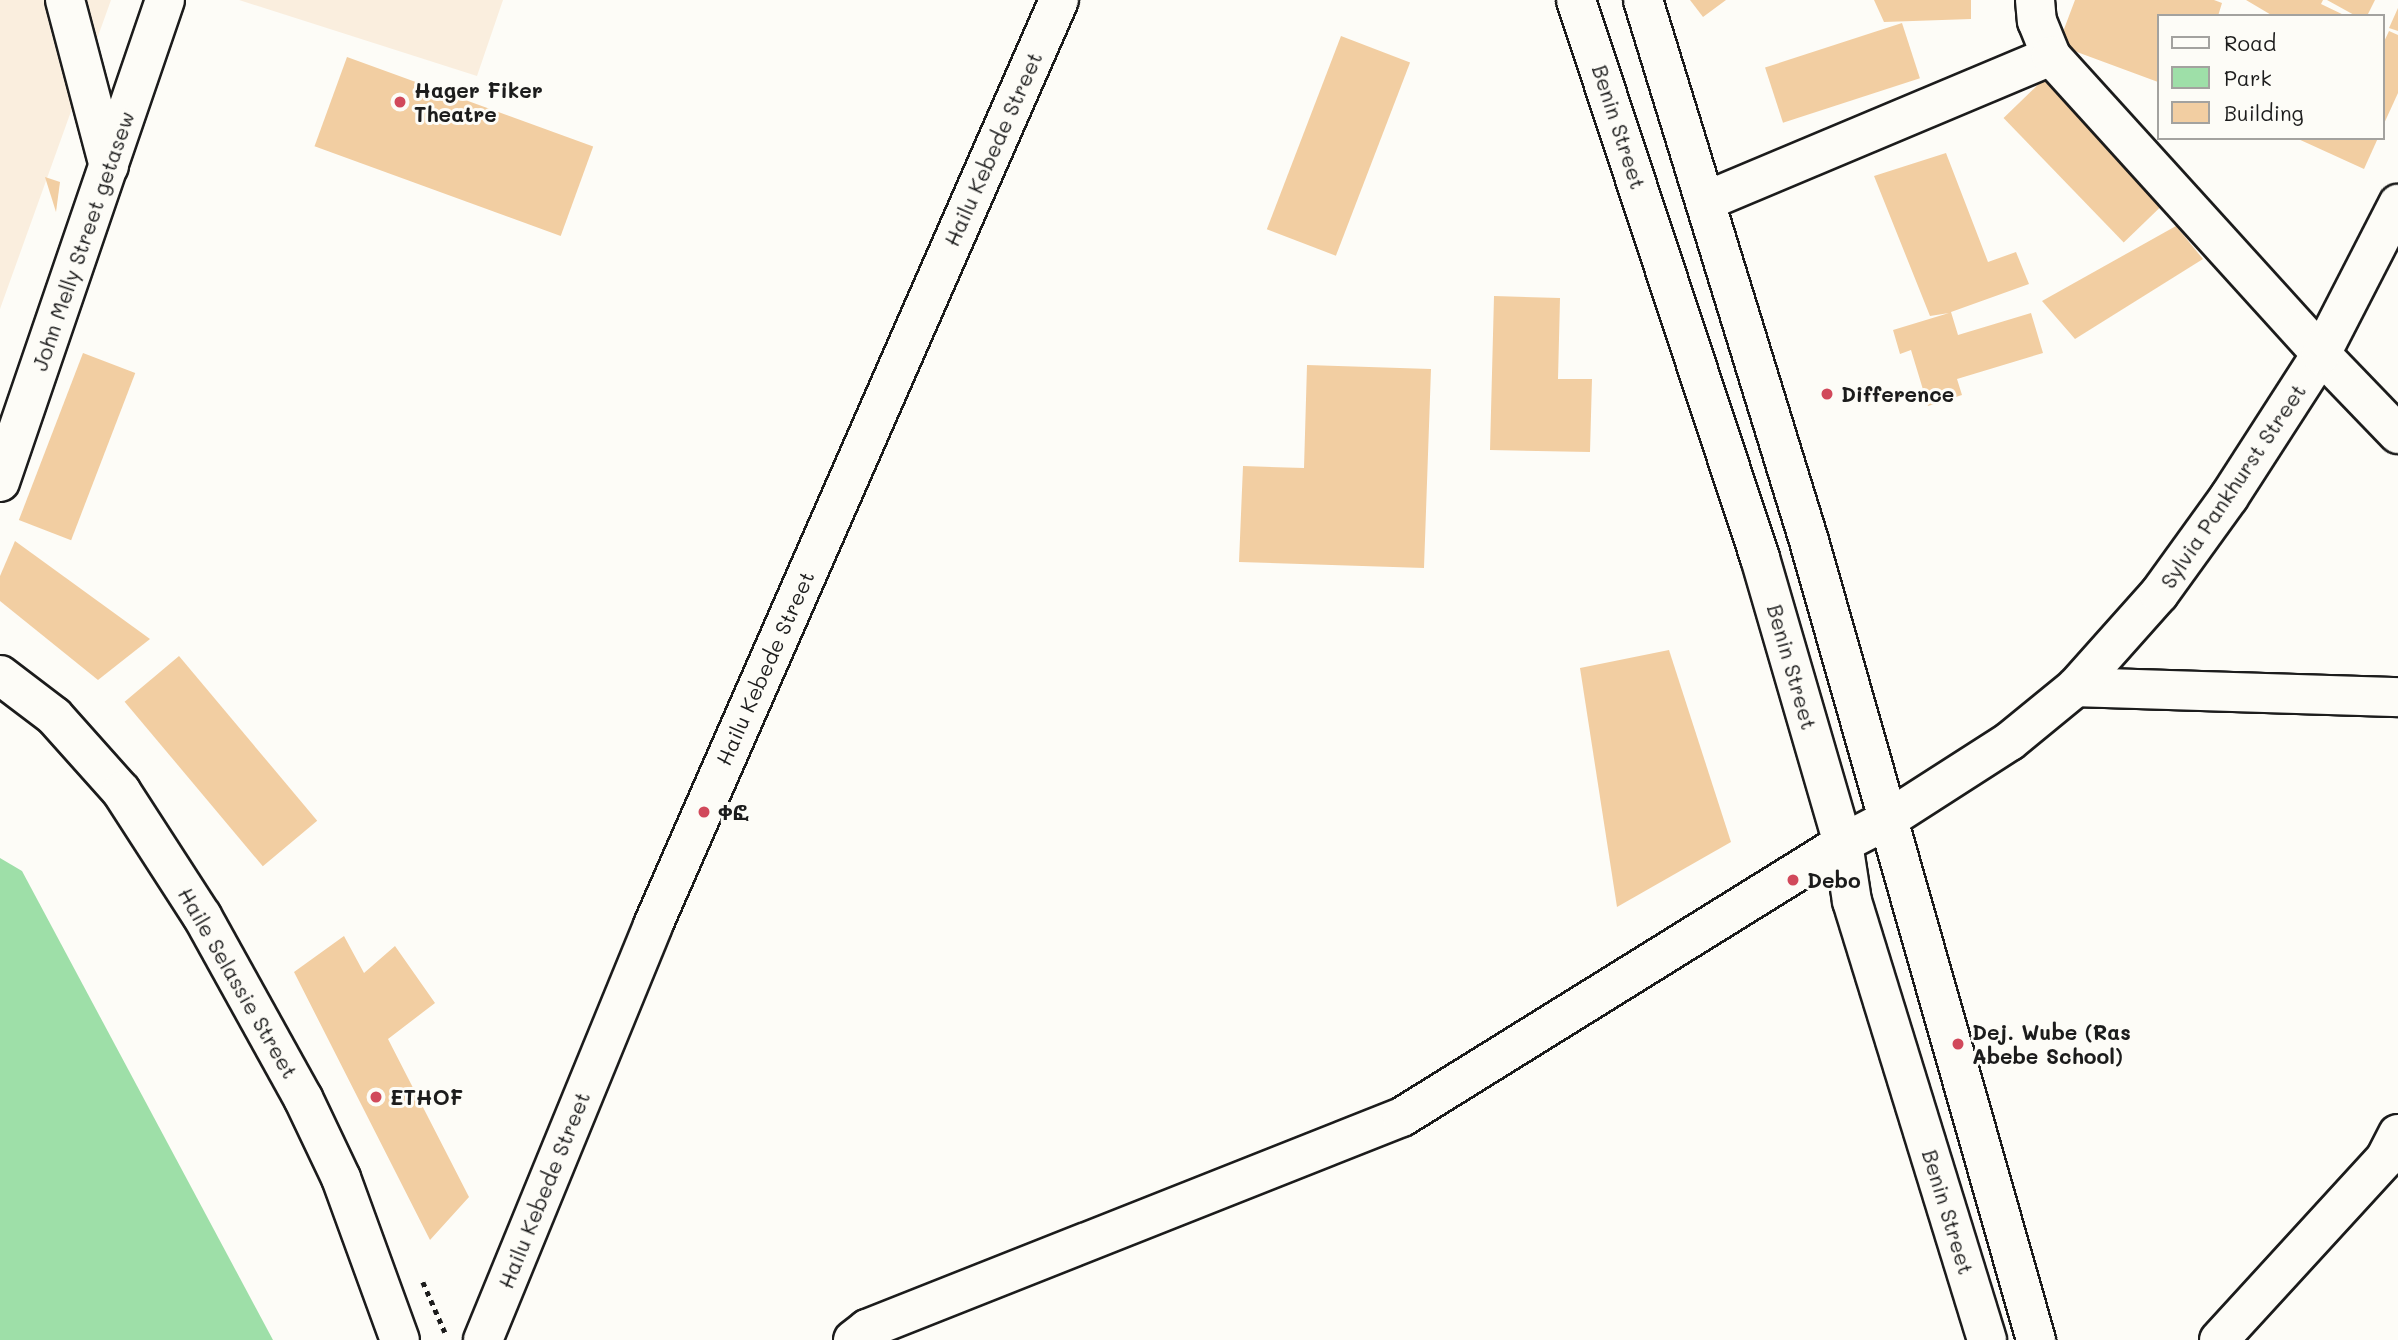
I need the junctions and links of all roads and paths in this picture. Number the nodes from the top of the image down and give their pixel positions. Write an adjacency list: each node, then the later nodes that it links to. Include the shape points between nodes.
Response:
1 (65, 0): 8 (main road)
2 (165, 0): 8 (main road, John Melly Street getasew)
3 (1059, 0): 23 (main road, Hailu Kebede Street, via 653,925)
4 (1576, 0): 15 (main road, Benin Street)
5 (1643, 0): 9 (main road)
6 (2035, 0): 7 (main road, via 2037,21)
7 (2051, 55): 9 (main road); 11 (main road)
8 (109, 166): 13 (main road, John Melly Street getasew)
9 (1706, 201): 14 (main road)
10 (2398, 204): 11 (main road, Sylvia Pankhurst Street)
11 (2321, 354): 12 (main road); 17 (main road, Sylvia Pankhurst Street, via 2230,497 2167,583)
12 (2398, 434)
13 (0, 482)
14 (1809, 541): 15 (main road); 19 (main road)
15 (1760, 558): 20 (main road, Benin Street)
16 (0, 676): 22 (main road, Haile Selassie Street, via 54,716 121,791 202,916 303,1098 341,1178)
17 (2076, 687): 18 (main road); 19 (main road, Sylvia Pankhurst Street, via 2010,741)
18 (2398, 697)
19 (1887, 820): 20 (main road, Sylvia Pankhurst Street); 26 (main road)
20 (1843, 843): 24 (main road, Sylvia Pankhurst Street, via 1402,1117 867,1329); 25 (main road, Benin Street, via 1852,901)
21 (2398, 1134): 27 (main road, via 2385,1159)
22 (400, 1340)
23 (483, 1340)
24 (853, 1340)
25 (1987, 1340)
26 (2036, 1340)
27 (2219, 1340)

